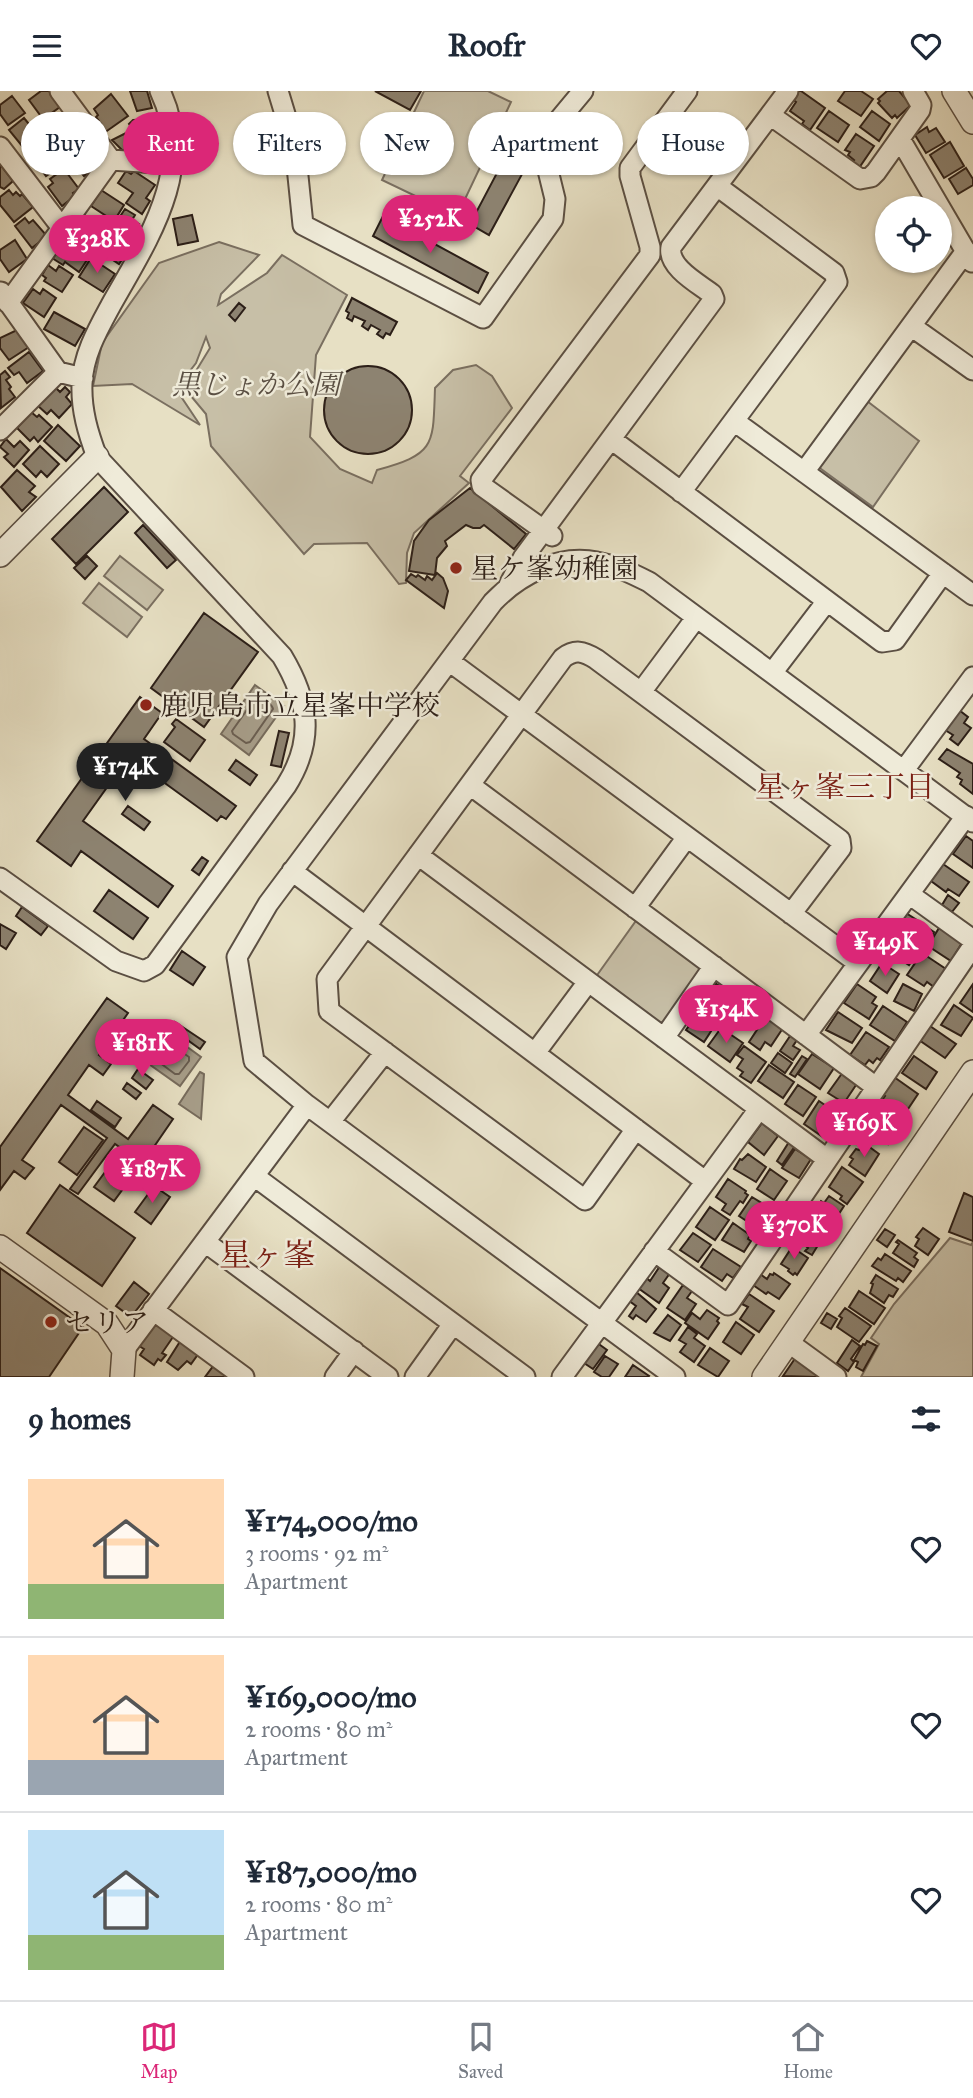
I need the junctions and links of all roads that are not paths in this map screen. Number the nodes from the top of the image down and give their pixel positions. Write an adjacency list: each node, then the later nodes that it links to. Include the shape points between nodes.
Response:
1 (61, 91): 14 (street)
2 (160, 91): 9 (street)
3 (278, 91): 4 (street, via 295,148 303,225 483,318 553,219 555,199 544,142)
4 (583, 91)
5 (687, 91): 31 (street, via 630,168 650,255 481,480 482,486)
6 (788, 91): 10 (street)
7 (913, 91): 12 (street, via 920,110)
8 (962, 94): 11 (street)
9 (167, 112)
10 (770, 115): 12 (street, via 860,179 871,177); 17 (street)
11 (973, 122)
12 (900, 139): 19 (street)
13 (0, 147): 18 (street)
14 (111, 160): 15 (street); 18 (street)
15 (123, 161)
16 (170, 175): 24 (street, via 156,226 93,337)
17 (717, 186): 25 (street, via 834,273 837,282); 27 (street, via 670,254 674,264 714,299)
18 (62, 228): 20 (street)
19 (970, 257): 21 (street)
20 (4, 297): 23 (street)
21 (911, 326): 22 (street); 29 (street)
22 (973, 370)
23 (58, 372): 24 (street); 26 (street)
24 (83, 378): 28 (street, via 83,412)
25 (734, 421): 29 (street); 30 (street)
26 (0, 430)
27 (611, 439): 30 (street); 31 (street)
28 (97, 457): 32 (street); 50 (street, via 282,656 303,698 306,723 298,767 155,965 144,971 116,961)
29 (804, 472): 33 (street)
30 (681, 492): 36 (street)
31 (548, 533): 34 (street, via 523,558)
32 (0, 555)
33 (943, 573): 35 (street); 36 (street, via 895,640 882,642)
34 (508, 586): 37 (street, via 524,575 560,563 598,562 649,582); 38 (street)
35 (973, 595)
36 (828, 601): 39 (street)
37 (696, 618): 39 (street); 41 (street)
38 (449, 661): 43 (street); 49 (street)
39 (772, 673): 44 (street)
40 (973, 677): 42 (street)
41 (641, 692): 43 (street, via 578,651 563,658); 53 (street, via 840,840 841,848)
42 (966, 700): 44 (street)
43 (522, 714): 45 (street); 47 (street)
44 (904, 771): 46 (street)
45 (470, 785): 48 (street); 52 (street)
46 (969, 819): 51 (street)
47 (687, 837): 52 (street); 53 (street)
48 (418, 855): 54 (street); 59 (street)
49 (292, 871): 54 (street); 66 (street, via 237,957 254,1061)
50 (0, 878)
51 (909, 894): 55 (street); 57 (street)
52 (635, 908): 58 (street)
53 (791, 913): 57 (street)
54 (366, 926): 62 (street, via 327,979 329,1011); 63 (street)
55 (973, 940)
56 (973, 946): 65 (street)
57 (858, 964): 60 (street)
58 (714, 966): 60 (street); 61 (street)
59 (588, 982): 61 (street); 63 (street)
60 (806, 1035): 65 (street)
61 (664, 1038): 67 (street)
62 (385, 1052): 68 (street); 69 (street, via 585,1200)
63 (535, 1053): 69 (street)
64 (973, 1072): 79 (street)
65 (876, 1087): 70 (street)
66 (307, 1105): 68 (street); 71 (street)
67 (759, 1108): 70 (street); 72 (street)
68 (330, 1122): 77 (street)
69 (636, 1129): 72 (street)
70 (827, 1159): 75 (street, via 727,1305)
71 (254, 1176): 73 (street); 78 (street)
72 (705, 1181): 75 (street)
73 (205, 1242): 76 (street); 81 (street)
74 (0, 1247): 80 (street, via 107,1324)
75 (654, 1251): 77 (street)
76 (153, 1310): 80 (street); 83 (street)
77 (602, 1323): 88 (street); 89 (street)
78 (453, 1324): 86 (street); 87 (street)
79 (788, 1342): 90 (street); 91 (street)
80 (124, 1350): 82 (street)
81 (354, 1352): 84 (street); 85 (street)
82 (122, 1377)
83 (244, 1377)
84 (335, 1377)
85 (388, 1377)
86 (415, 1377)
87 (525, 1377)
88 (562, 1377)
89 (675, 1377)
90 (764, 1377)
91 (836, 1377)

